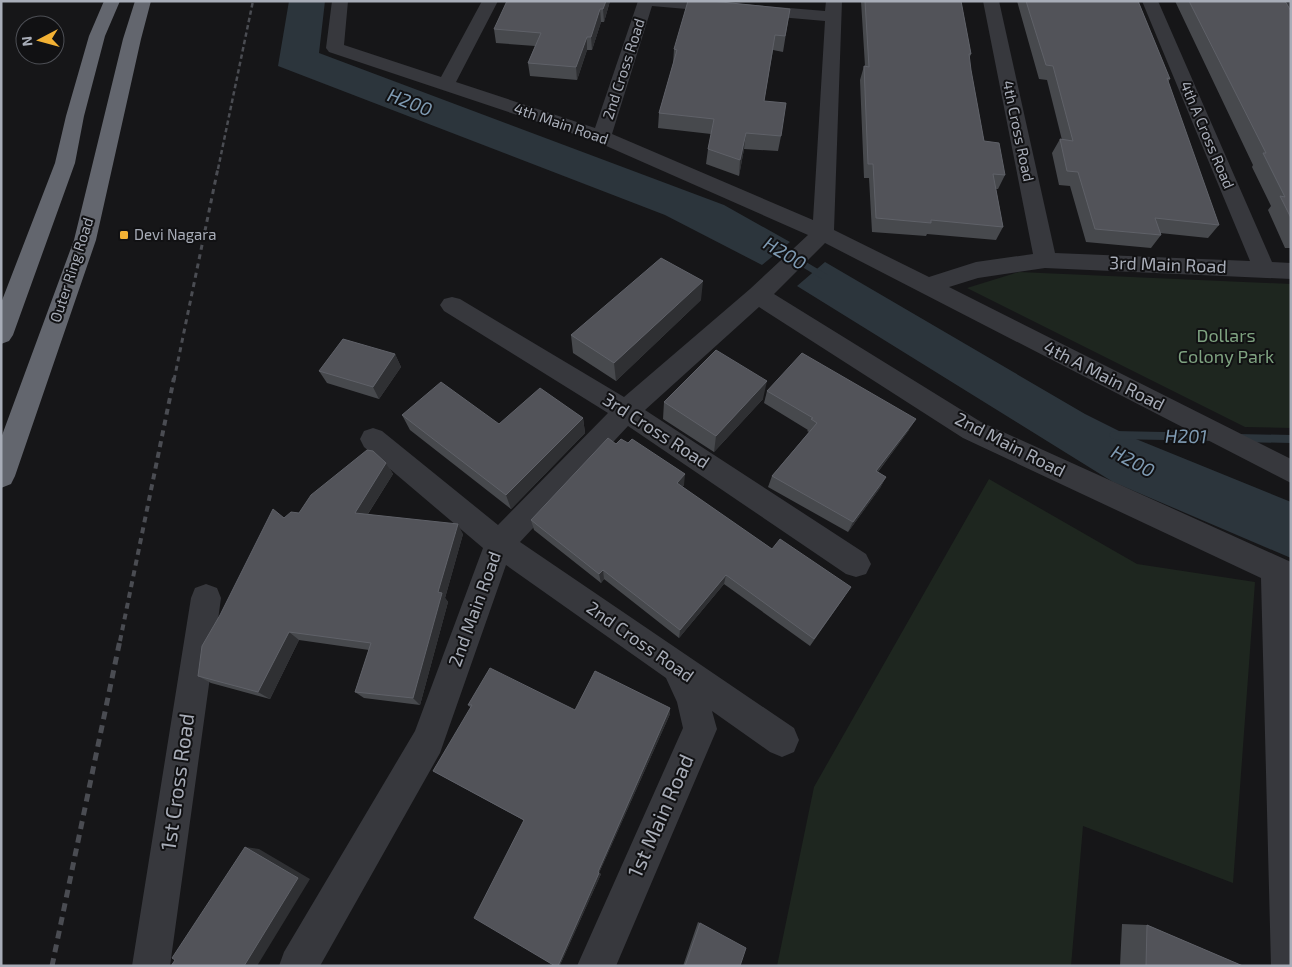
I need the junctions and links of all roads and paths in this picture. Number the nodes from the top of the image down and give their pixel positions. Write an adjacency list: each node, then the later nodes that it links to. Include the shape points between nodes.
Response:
1 (112, 1): 20 (highway, via 97,36 65,163)
2 (143, 1): 26 (highway, Outer Ring Road, via 85,240)
3 (340, 1): 11 (street, 4th Main Road, via 335,48)
4 (490, 1): 11 (street)
5 (646, 1): 10 (street); 12 (street, 2nd Cross Road)
6 (990, 1): 14 (street, 4th Cross Road)
7 (1150, 1): 15 (street, 4th A Cross Road)
8 (1188, 1): 9 (street)
9 (1291, 8)
10 (834, 9): 13 (street)
11 (446, 85): 12 (street, 4th Main Road)
12 (602, 137): 13 (street, 4th Main Road)
13 (824, 233): 17 (street); 18 (street, 4th Main Road)
14 (1045, 260): 15 (street, 3rd Main Road); 18 (street, 3rd Main Road, via 976,270)
15 (1264, 269): 16 (street, 3rd Main Road)
16 (1291, 270)
17 (768, 286): 21 (street, 2nd Main Road); 29 (street, 2nd Main Road, via 972,430)
18 (938, 290): 23 (street, 4th A Main Road)
19 (452, 305): 21 (street, 3rd Cross Road)
20 (1, 335)
21 (626, 411): 27 (street, 2nd Main Road); 28 (street, 3rd Cross Road)
22 (373, 439): 27 (street, 2nd Cross Road)
23 (1244, 448): 24 (street); 25 (street, 4th A Main Road)
24 (1291, 450)
25 (1291, 472)
26 (1, 476)
27 (499, 544): 31 (street, 2nd Cross Road); 34 (street, 2nd Main Road, via 428,741)
28 (856, 564)
29 (1283, 574): 36 (street)
30 (206, 598): 33 (street, 1st Cross Road)
31 (676, 667): 32 (street, 2nd Cross Road); 35 (street, 1st Main Road, via 693,698 700,729)
32 (782, 740)
33 (151, 966)
34 (298, 966)
35 (596, 966)
36 (1290, 966)

